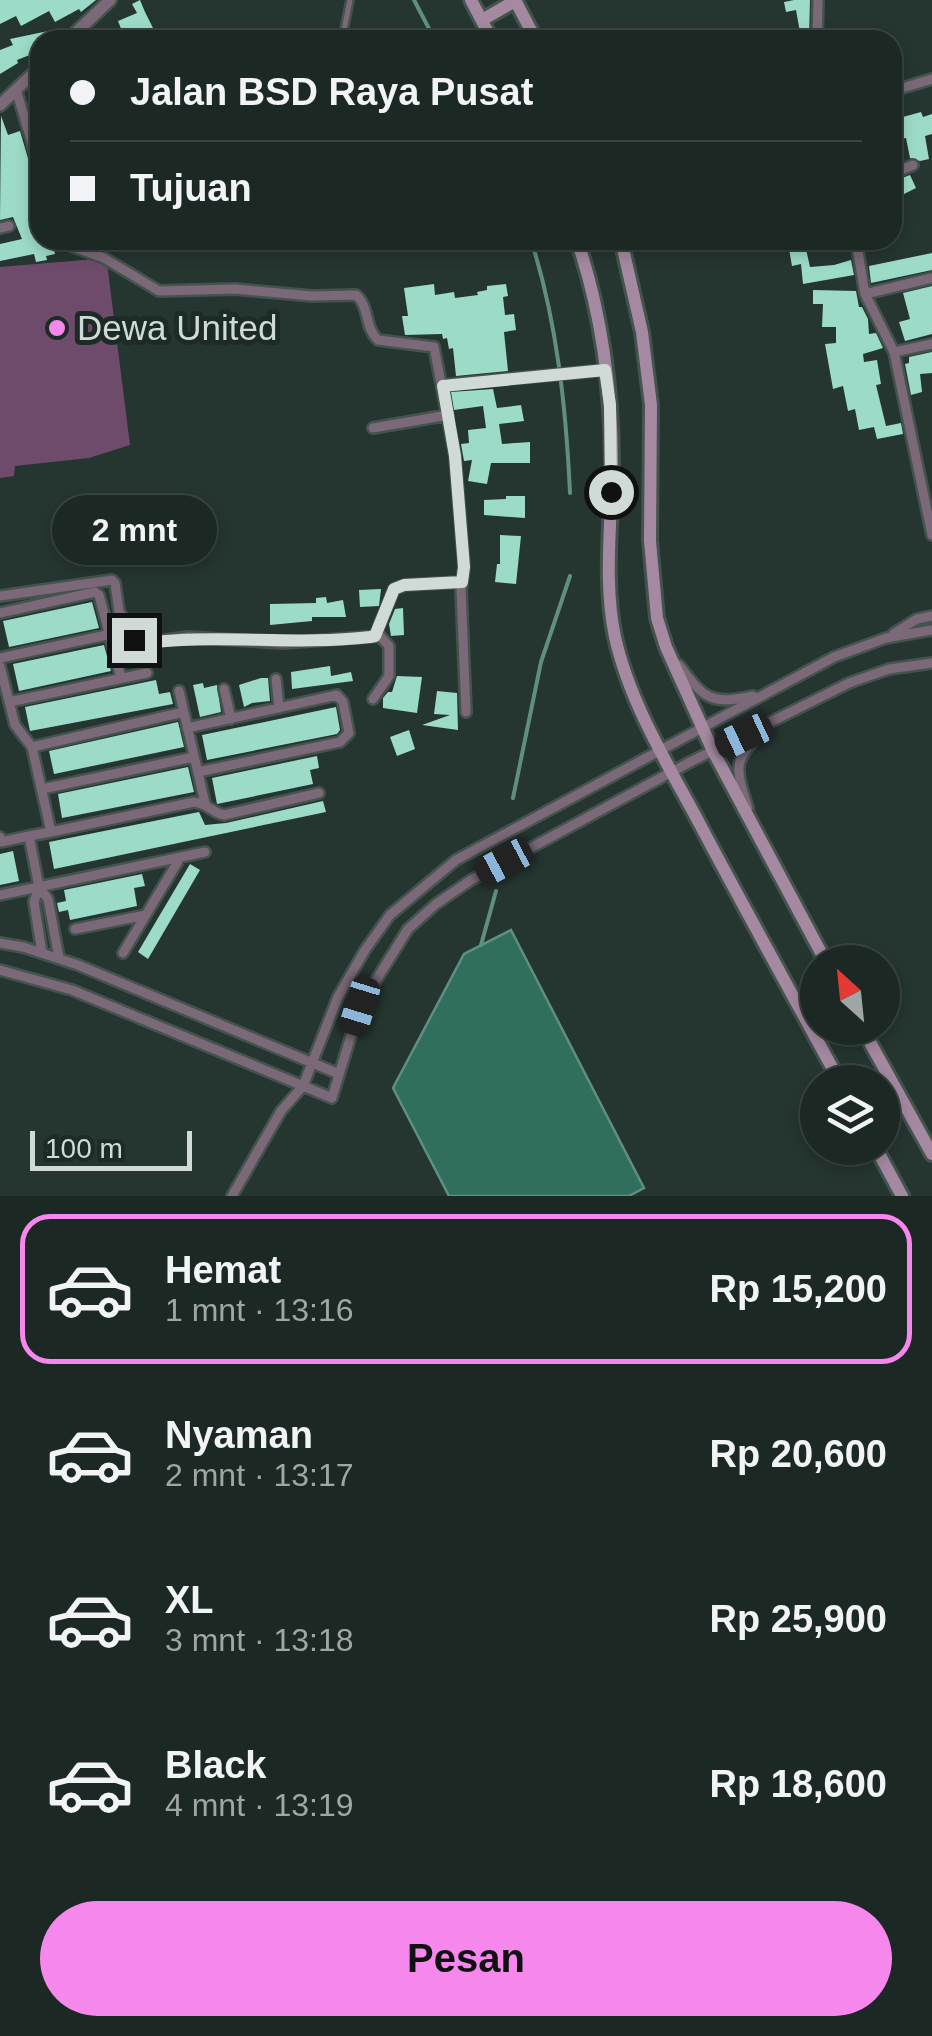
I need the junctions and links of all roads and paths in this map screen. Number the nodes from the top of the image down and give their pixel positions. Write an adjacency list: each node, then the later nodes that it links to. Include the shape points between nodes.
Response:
1 (110, 0): 7 (street)
2 (350, 0): 8 (lane)
3 (471, 0): 6 (main road)
4 (818, 0): 11 (street)
5 (515, 1): 6 (main road); 10 (main road)
6 (482, 20): 9 (main road)
7 (78, 30)
8 (344, 30)
9 (487, 30)
10 (531, 30)
11 (817, 30)
12 (30, 76): 15 (street)
13 (932, 79): 14 (street)
14 (902, 88)
15 (16, 90): 16 (street); 17 (street)
16 (0, 105)
17 (30, 137)
18 (913, 166): 19 (street)
19 (902, 170)
20 (82, 250): 29 (street, via 159,291 356,295 378,340 434,347)
21 (581, 250): 28 (main road)
22 (623, 250): 41 (main road, via 651,405 652,586)
23 (858, 250): 25 (street)
24 (932, 278): 25 (street)
25 (865, 294): 27 (street)
26 (932, 344): 27 (street)
27 (894, 352): 32 (street)
28 (605, 370): 29 (street); 61 (main road, via 612,464 610,607 629,682)
29 (443, 386): 30 (street)
30 (448, 415): 31 (street); 33 (street)
31 (373, 428)
32 (932, 535)
33 (462, 582): 39 (street, via 394,589); 55 (street)
34 (0, 596): 39 (street, via 112,580 137,644 188,637 283,643)
35 (0, 612): 38 (street, via 94,592 103,600)
36 (932, 616): 40 (street)
37 (932, 630): 40 (street)
38 (111, 634): 42 (street); 46 (street)
39 (375, 636): 51 (street, via 388,642 390,663)
40 (886, 638): 50 (street)
41 (666, 647): 50 (street, via 710,699); 59 (main road)
42 (0, 658)
43 (932, 662): 57 (street, via 848,683)
44 (0, 666): 52 (street)
45 (147, 673): 46 (street)
46 (121, 678): 52 (street)
47 (276, 678): 53 (street)
48 (224, 689): 56 (street)
49 (179, 691): 54 (street)
50 (767, 693): 59 (street)
51 (373, 699)
52 (9, 702): 60 (street, via 15,725)
53 (280, 708): 56 (street); 64 (street, via 341,696 349,733 340,742)
54 (184, 712): 58 (street); 60 (street)
55 (466, 712)
56 (232, 719): 58 (street)
57 (774, 722): 62 (street); 72 (street, via 748,745 737,772)
58 (188, 728): 63 (street)
59 (702, 728): 61 (street); 62 (main road)
60 (32, 747): 66 (street)
61 (660, 750): 65 (main road); 86 (street, via 456,860 423,885 365,950)
62 (713, 751): 65 (street); 72 (main road)
63 (194, 757): 64 (street); 66 (street)
64 (198, 772): 68 (street)
65 (672, 772): 87 (main road); 88 (street, via 471,880 422,916 360,1006)
66 (42, 789): 69 (street)
67 (319, 792): 68 (street, via 224,814)
68 (204, 803): 69 (street)
69 (51, 832): 70 (street)
70 (29, 836): 71 (street); 75 (street)
71 (0, 840)
72 (758, 841): 80 (main road)
73 (205, 852): 74 (street)
74 (180, 858): 75 (street); 77 (street)
75 (39, 887): 76 (street); 81 (street, via 34,902); 83 (street, via 48,899)
76 (0, 896)
77 (146, 915): 78 (street); 82 (street)
78 (75, 929)
79 (0, 943): 81 (street)
80 (816, 945)
81 (42, 953): 83 (street)
82 (123, 953)
83 (59, 958): 86 (street)
84 (0, 970): 89 (street, via 72,990)
85 (871, 1045): 90 (main road)
86 (312, 1062): 88 (street); 89 (street)
87 (831, 1065)
88 (339, 1074): 89 (street, via 332,1098)
89 (303, 1086): 92 (street)
90 (932, 1154)
91 (885, 1165): 93 (main road)
92 (232, 1196)
93 (902, 1196)

